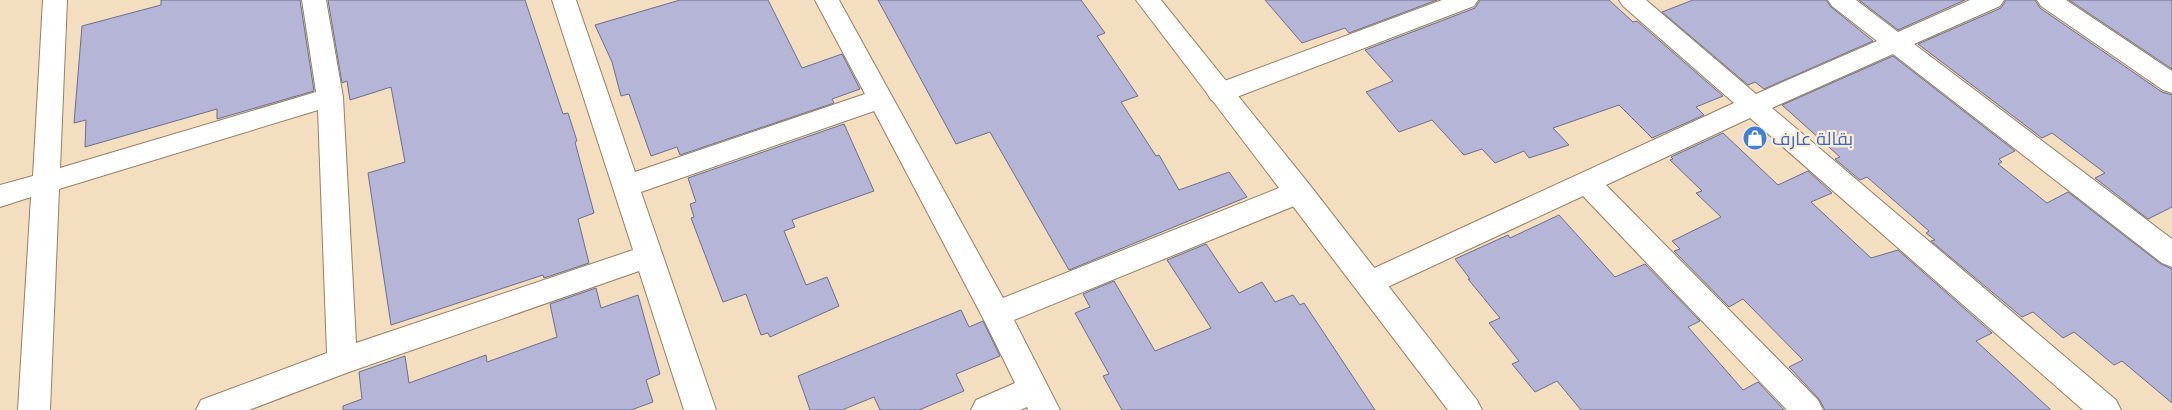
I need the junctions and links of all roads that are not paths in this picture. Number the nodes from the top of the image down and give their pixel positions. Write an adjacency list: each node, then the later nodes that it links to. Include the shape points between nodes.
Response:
1 (55, 0): 18 (street)
2 (314, 0): 15 (street)
3 (564, 0): 20 (street)
4 (828, 0): 16 (street)
5 (1148, 0): 14 (street)
6 (1466, 0): 11 (street)
7 (1631, 0): 17 (street)
8 (1840, 0): 12 (street)
9 (1992, 0): 12 (street)
10 (2049, 0): 13 (street)
11 (1415, 8): 14 (street)
12 (1896, 42): 17 (street); 23 (street)
13 (2172, 84)
14 (1220, 93): 21 (street)
15 (330, 97): 18 (street); 27 (street)
16 (880, 98): 20 (street); 26 (street)
17 (1752, 106): 19 (street); 35 (street)
18 (45, 182): 22 (street); 29 (street)
19 (1586, 182): 25 (street); 34 (street)
20 (626, 186): 24 (street)
21 (1298, 192): 25 (street); 26 (street)
22 (0, 196)
23 (2172, 255)
24 (648, 256): 27 (street); 31 (street)
25 (1369, 283): 33 (street)
26 (996, 314): 28 (street)
27 (342, 361): 30 (street)
28 (1039, 400): 32 (street)
29 (34, 410)
30 (212, 410)
31 (700, 410)
32 (987, 410)
33 (1466, 410)
34 (1807, 410)
35 (2105, 410)

